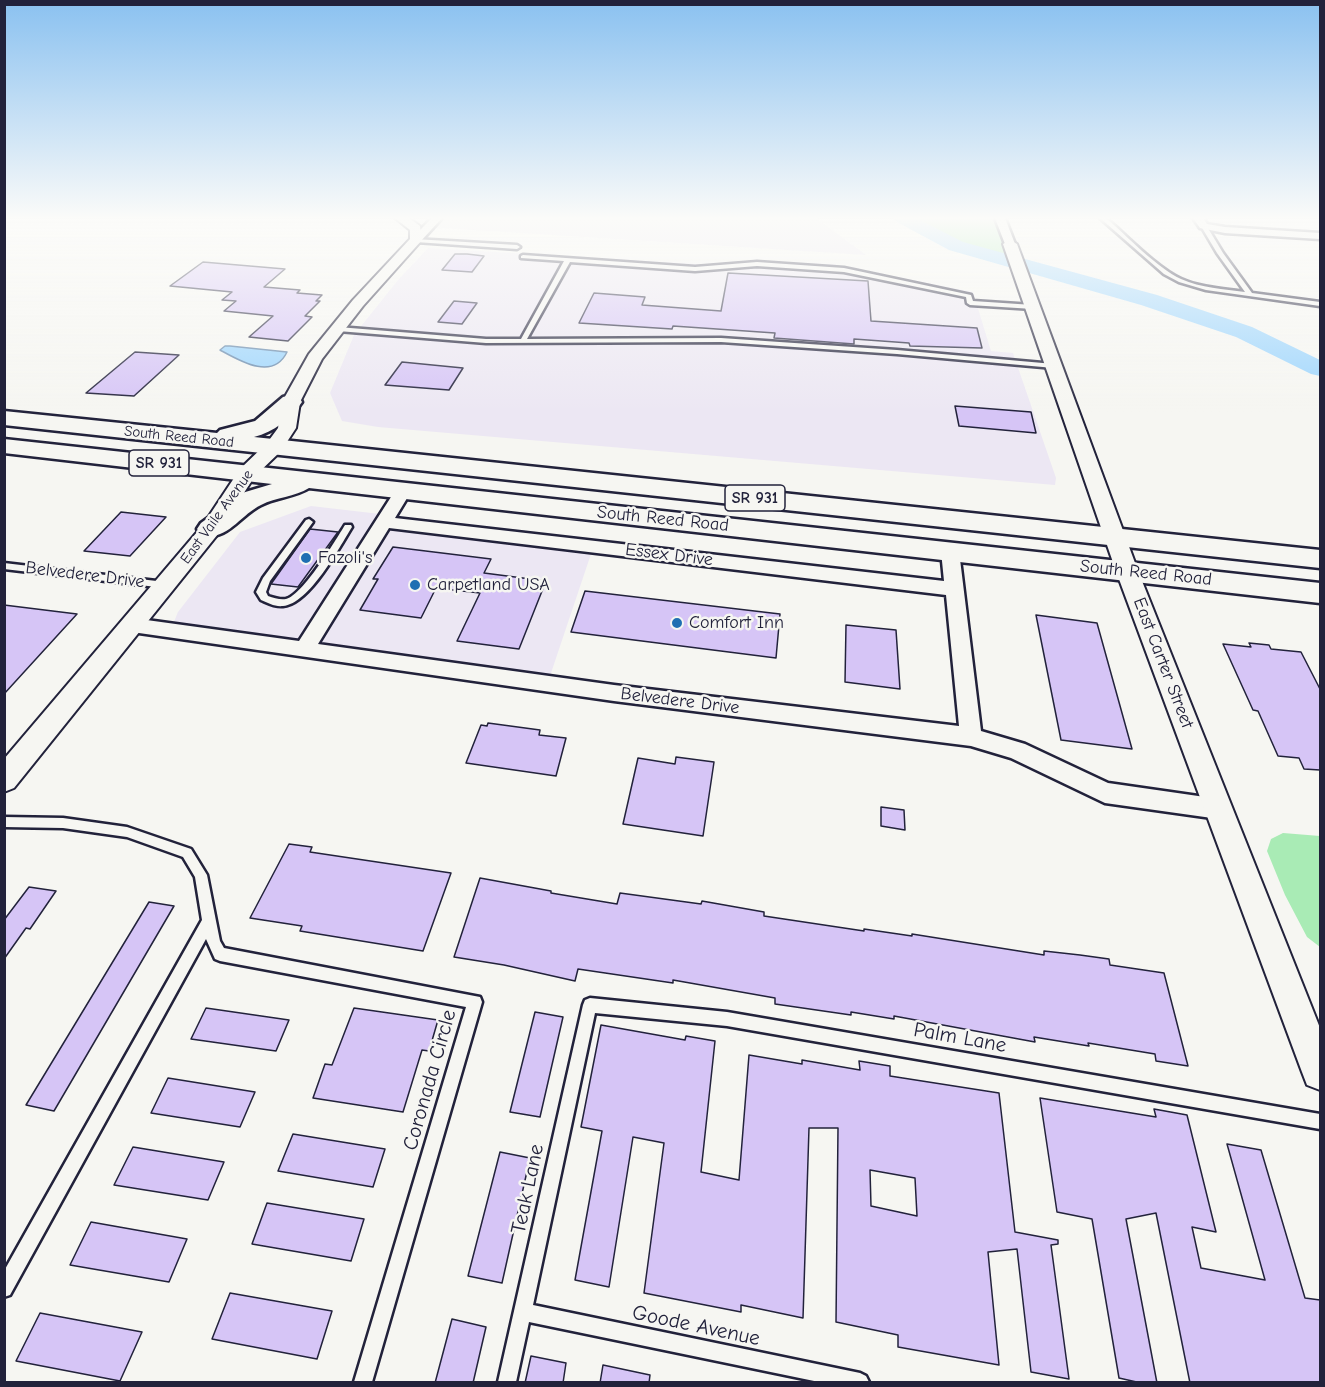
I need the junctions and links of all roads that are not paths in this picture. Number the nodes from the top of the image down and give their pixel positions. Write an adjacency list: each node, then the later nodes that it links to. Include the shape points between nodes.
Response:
1 (377, 283): 10 (street, East Vaile Avenue)
2 (555, 283): 11 (lane)
3 (905, 283): 9 (lane, via 969,296 970,303)
4 (1024, 283): 9 (street, East Carter Street)
5 (1191, 283): 7 (lane)
6 (1242, 283): 7 (lane)
7 (1249, 293): 8 (lane)
8 (1320, 304)
9 (1033, 307): 12 (street, East Carter Street)
10 (338, 328): 11 (lane); 13 (street, East Vaile Avenue, via 302,378)
11 (523, 341): 12 (lane, via 722,340)
12 (1054, 366): 25 (street, East Carter Street)
13 (291, 402): 15 (main road, via 268,426 247,433); 17 (street, East Vaile Avenue, via 287,428)
14 (4, 418): 15 (main road, South Reed Road / SR 931)
15 (190, 438): 17 (main road, South Reed Road / SR 931)
16 (4, 446): 18 (main road, South Reed Road / SR 931)
17 (274, 447): 18 (street, East Vaile Avenue); 25 (main road, South Reed Road / SR 931)
18 (247, 473): 19 (main road, South Reed Road / SR 931); 24 (street, East Vaile Avenue)
19 (313, 480): 20 (main road, South Reed Road / SR 931); 24 (main road, via 251,500)
20 (404, 490): 22 (street); 26 (main road, South Reed Road / SR 931)
21 (309, 522): 23 (lane, via 266,580 261,592 264,598 279,604 304,593)
22 (383, 522): 31 (street, Essex Drive); 34 (street)
23 (348, 527)
24 (211, 529): 30 (street, East Vaile Avenue)
25 (1115, 536): 27 (main road, South Reed Road / SR 931); 29 (street, East Carter Street)
26 (950, 551): 29 (main road, South Reed Road / SR 931); 31 (street)
27 (1320, 559)
28 (4, 566): 30 (lane, Belvedere Drive)
29 (1127, 571): 32 (main road, South Reed Road / SR 931); 37 (street, East Carter Street)
30 (165, 585): 33 (street, East Vaile Avenue)
31 (954, 589): 35 (street)
32 (1320, 593)
33 (132, 625): 34 (street, Belvedere Drive); 36 (street, East Vaile Avenue)
34 (304, 649): 35 (street, Belvedere Drive)
35 (971, 737): 37 (street, Belvedere Drive, via 1017,751 1105,794)
36 (4, 780)
37 (1219, 809): 41 (street, East Carter Street)
38 (4, 822): 39 (lane, Coronada Circle, via 63,823 127,832 187,853 201,875)
39 (209, 921): 43 (lane); 45 (lane, Coronada Circle, via 220,954 475,1002)
40 (590, 1005): 42 (lane, Palm Lane, via 727,1019); 44 (lane, Teak Lane)
41 (1320, 1072)
42 (1320, 1122)
43 (4, 1289)
44 (523, 1312): 46 (lane, Teak Lane); 47 (lane, Goode Avenue)
45 (363, 1383)
46 (507, 1383)
47 (860, 1383)

